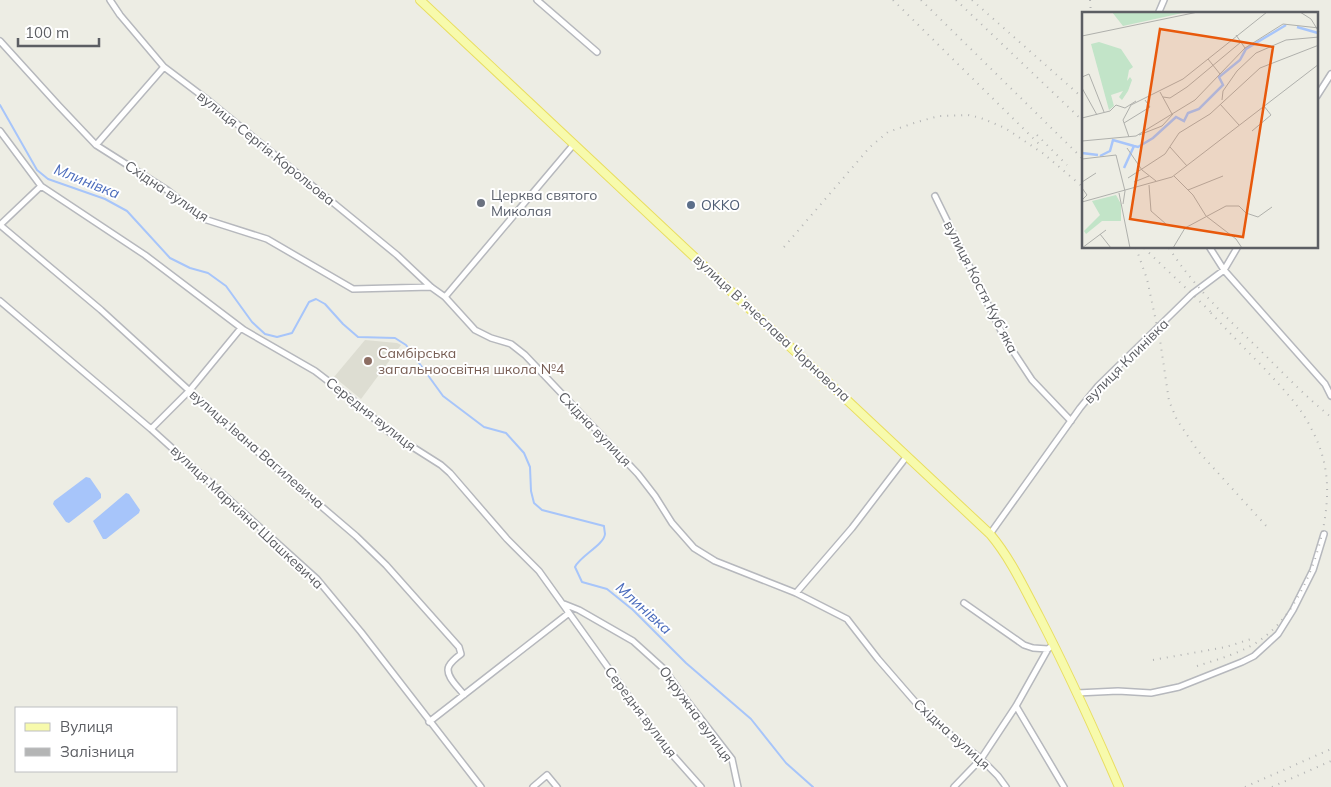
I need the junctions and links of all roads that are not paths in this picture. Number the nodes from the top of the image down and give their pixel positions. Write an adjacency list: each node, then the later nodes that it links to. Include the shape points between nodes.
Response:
1 (110, 0): 8 (street, вулиця Сергія Корольова)
2 (420, 0): 12 (main road, вулиця Вʼячеслава Чорновола)
3 (537, 0): 7 (street)
4 (1164, 0): 5 (street)
5 (1159, 12)
6 (0, 41): 13 (street, Східна вулиця)
7 (597, 52)
8 (164, 67): 13 (street); 20 (street, вулиця Сергія Корольова, via 398,255)
9 (1331, 74): 10 (street)
10 (1318, 94)
11 (0, 131): 14 (street, Середня вулиця)
12 (574, 144): 21 (street); 28 (main road, вулиця Вʼячеслава Чорновола)
13 (96, 145): 20 (street, Східна вулиця, via 167,190 204,219 267,239 353,289)
14 (41, 186): 16 (street); 23 (street, Середня вулиця, via 145,255)
15 (935, 196): 26 (street, вулиця Костя Кубʼяка, via 1005,339 1032,380)
16 (0, 225): 24 (street, вулиця Івана Вагилевича)
17 (1211, 249): 19 (street)
18 (1235, 249): 19 (street, вулиця Клинівка)
19 (1224, 270): 25 (street, via 1325,384); 26 (street, вулиця Клинівка, via 1180,304 1098,386)
20 (431, 287): 21 (street, Східна вулиця)
21 (445, 297): 31 (street, Східна вулиця, via 475,330 511,344 525,355 638,474 694,548)
22 (0, 301): 27 (street, вулиця Маркіяна Шашкевича)
23 (241, 328): 24 (street); 33 (street, Середня вулиця, via 315,371 390,432 450,472 539,571)
24 (190, 390): 27 (street); 37 (street, вулиця Івана Вагилевича, via 386,565 459,647 461,654 448,670)
25 (1331, 396)
26 (1070, 421): 29 (street, вулиця Клинівка)
27 (151, 429): 39 (street, вулиця Маркіяна Шашкевича, via 317,580)
28 (907, 456): 29 (main road, вулиця Вʼячеслава Чорновола); 31 (street, via 852,528)
29 (990, 534): 35 (main road, вулиця Вʼячеслава Чорновола, via 1012,564)
30 (1324, 534): 36 (street, via 1313,570 1293,610 1278,634 1254,656 1179,687 1151,694 1118,691)
31 (796, 593): 40 (street, Східна вулиця, via 847,619 924,712)
32 (964, 603): 35 (street, via 1024,645)
33 (563, 604): 34 (street, Середня вулиця); 45 (street, Окружна вулиця, via 633,641 664,669 732,759)
34 (569, 613): 37 (street); 44 (street, Середня вулиця, via 662,743)
35 (1051, 647): 36 (main road, вулиця Вʼячеслава Чорновола); 38 (street)
36 (1078, 693): 49 (main road, вулиця Вʼячеслава Чорновола)
37 (464, 695): 39 (street)
38 (1016, 706): 40 (street); 48 (street)
39 (429, 722): 41 (street, вулиця Маркіяна Шашкевича)
40 (981, 759): 46 (street); 47 (street, Східна вулиця)
41 (481, 787)
42 (533, 787): 43 (street, via 548,775)
43 (557, 787)
44 (700, 787)
45 (738, 787)
46 (954, 787)
47 (1006, 787)
48 (1064, 787)
49 (1119, 787)

